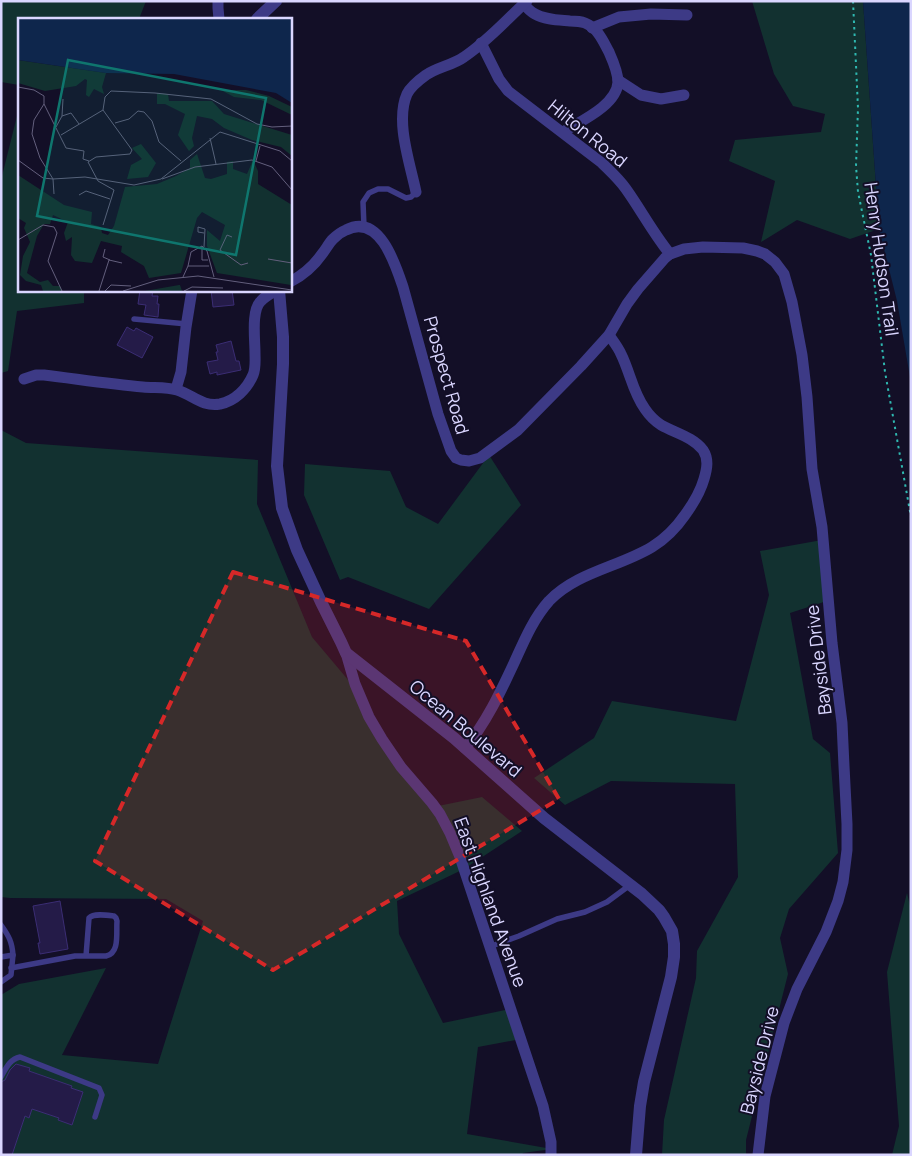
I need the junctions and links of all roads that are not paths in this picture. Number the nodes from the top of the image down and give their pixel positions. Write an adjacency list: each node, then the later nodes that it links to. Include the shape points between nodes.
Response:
1 (218, 1): 5 (street)
2 (276, 1): 6 (street)
3 (526, 3): 7 (street, via 538,16 585,23); 8 (street)
4 (687, 15): 7 (street, via 619,17)
5 (219, 18)
6 (258, 18)
7 (592, 28): 9 (street, via 599,33 606,47)
8 (481, 43): 11 (street, Hilton Road, via 508,91); 12 (street, via 463,58 426,75 408,94 404,106 404,140)
9 (618, 80): 10 (street, via 641,95 661,99); 11 (street, via 613,97 597,112)
10 (684, 95)
11 (563, 132): 14 (street, Hilton Road, via 616,176)
12 (416, 192): 13 (lane, via 406,198 388,190 378,189 369,193 363,202)
13 (364, 227): 15 (street, via 352,227 340,233 313,266); 21 (street, Prospect Road, via 379,237 396,266 438,414 456,458 480,458 518,430)
14 (670, 254): 21 (street, Prospect Road, via 638,289); 38 (street, Bayside Drive, via 684,248 703,247 757,250 775,262 784,274 802,355 842,724 848,824 843,882 826,932 784,1022 765,1096)
15 (291, 281)
16 (192, 291): 20 (street)
17 (276, 291): 23 (street, via 257,306 255,366 244,391 218,405 198,402)
18 (278, 291): 24 (street, Ocean Boulevard, via 283,364 277,466 282,508 297,550)
19 (134, 319): 20 (lane)
20 (187, 324): 23 (street)
21 (609, 335): 25 (street, via 622,355 638,400 645,410 657,422 690,439 703,450 707,460 702,487 679,524 663,539 636,556 567,586 549,601 530,628 497,699)
22 (24, 379): 23 (street, via 44,375)
23 (176, 389)
24 (346, 653): 25 (street, Ocean Boulevard); 28 (street, East Highland Avenue, via 369,717 401,767 432,803 450,832)
25 (466, 748): 26 (street, Ocean Boulevard, via 544,818)
26 (630, 884): 28 (lane, via 607,902 585,912 557,919); 37 (street, Ocean Boulevard, via 659,910 672,932 674,944 671,977 644,1082)
27 (1, 925): 29 (lane, via 10,936)
28 (489, 947): 36 (street, East Highland Avenue, via 543,1106)
29 (13, 955): 31 (lane); 32 (lane)
30 (86, 956): 30 (lane, via 113,953 117,922 114,916 94,915 89,918); 32 (lane)
31 (1, 957)
32 (12, 968): 33 (lane, via 11,975)
33 (1, 982)
34 (1, 1077): 35 (lane, via 11,1061 23,1057 99,1088 102,1095)
35 (95, 1117)
36 (551, 1155)
37 (636, 1155)
38 (758, 1155)

